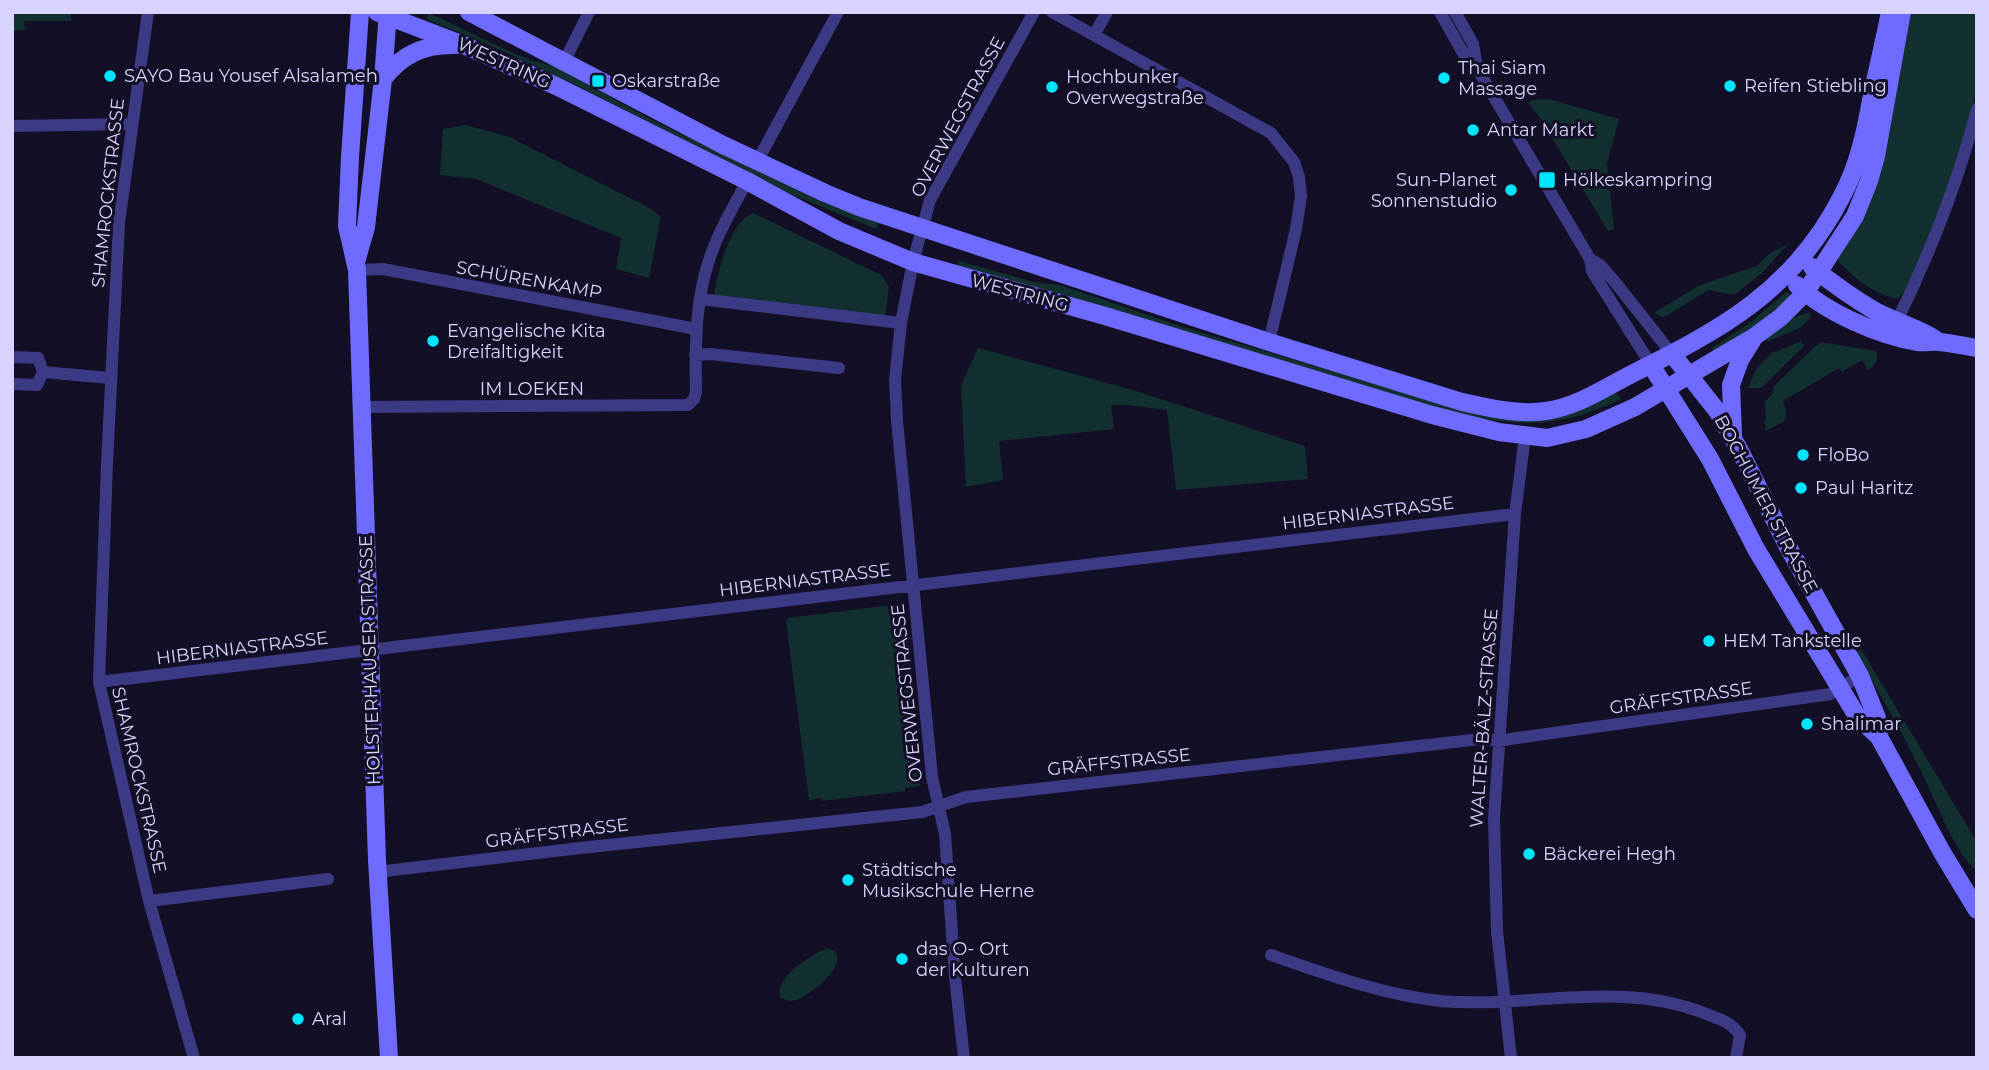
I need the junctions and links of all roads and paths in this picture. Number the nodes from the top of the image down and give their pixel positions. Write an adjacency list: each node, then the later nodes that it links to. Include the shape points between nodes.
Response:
1 (148, 12): 20 (street, SHAMROCKSTRASSE)
2 (360, 12): 28 (main road, HOLSTERHAUSER STRASSE, via 347,226)
3 (469, 12): 16 (main road, WESTRING)
4 (589, 12): 16 (street)
5 (838, 12): 22 (street)
6 (1034, 12): 24 (street, OVERWEGSTRASSE, via 930,200)
7 (1052, 12): 14 (street)
8 (1107, 12): 14 (street)
9 (1440, 12): 17 (street, BOCHUMER STRASSE)
10 (1455, 12): 17 (street, BOCHUMER STRASSE, via 1473,44)
11 (1890, 12): 25 (main road, via 1858,159 1841,198)
12 (1902, 12): 29 (main road, via 1869,180 1855,216)
13 (384, 13): 15 (main road, WESTRING); 18 (main road, HOLSTERHAUSER STRASSE)
14 (1094, 34): 37 (street, via 1271,133 1294,162 1301,196)
15 (466, 46): 18 (main road, via 438,44 419,50 395,64); 23 (main road, WESTRING)
16 (564, 62): 22 (main road, WESTRING)
17 (1478, 70): 26 (street, BOCHUMER STRASSE)
18 (383, 79): 28 (main road, HOLSTERHAUSER STRASSE, via 366,228)
19 (1977, 109): 33 (street, via 1928,257)
20 (132, 124): 21 (street); 47 (street, SHAMROCKSTRASSE, via 119,223)
21 (12, 126)
22 (757, 162): 24 (main road, WESTRING, via 836,198)
23 (747, 181): 27 (main road, WESTRING, via 839,232); 32 (street, via 714,245)
24 (922, 229): 27 (street, OVERWEGSTRASSE); 37 (main road, WESTRING)
25 (1801, 258): 29 (main road); 30 (main road)
26 (1590, 259): 40 (street, BOCHUMER STRASSE, via 1615,282); 43 (street, BOCHUMER STRASSE, via 1592,271)
27 (914, 262): 34 (street, OVERWEGSTRASSE); 51 (main road, WESTRING, via 1432,415)
28 (356, 266): 35 (street, SCHÜRENKAMP); 50 (main road, HOLSTERHAUSER STRASSE)
29 (1819, 272): 31 (main road); 33 (main road)
30 (1787, 276): 31 (main road); 40 (main road, via 1727,323)
31 (1805, 293): 36 (main road); 38 (main road, via 1867,326 1919,342)
32 (700, 299): 34 (street); 35 (street)
33 (1897, 321): 38 (main road)
34 (901, 323): 54 (street, OVERWEGSTRASSE, via 895,380)
35 (695, 329): 41 (street)
36 (1754, 337): 46 (main road); 52 (main road, via 1731,385)
37 (1269, 342): 43 (main road, WESTRING, via 1462,402 1526,412 1572,405)
38 (1940, 342): 39 (main road)
39 (1977, 348)
40 (1672, 354): 43 (main road, WESTRING); 46 (main road, BOCHUMER STRASSE)
41 (695, 355): 44 (street); 50 (street, IM LOEKEN, via 696,392 691,403 682,406)
42 (12, 357): 45 (street, via 38,358)
43 (1651, 365): 49 (main road, BOCHUMER STRASSE)
44 (839, 368)
45 (43, 372): 47 (street); 48 (street, via 37,385)
46 (1689, 376): 49 (main road, WESTRING); 52 (main road, BOCHUMER STRASSE)
47 (110, 377): 57 (street, SHAMROCKSTRASSE)
48 (12, 384)
49 (1667, 389): 51 (main road, WESTRING, via 1586,429 1547,438); 58 (main road, BOCHUMER STRASSE)
50 (361, 407): 55 (main road, HOLSTERHAUSER STRASSE)
51 (1525, 436): 53 (street, WALTER-BÄLZ-STRASSE)
52 (1733, 438): 56 (main road, BOCHUMER STRASSE)
53 (1515, 514): 54 (street, HIBERNIASTRASSE); 60 (street, WALTER-BÄLZ-STRASSE)
54 (913, 584): 55 (street, HIBERNIASTRASSE); 61 (street, OVERWEGSTRASSE)
55 (370, 650): 57 (street, HIBERNIASTRASSE); 62 (main road, HOLSTERHAUSER STRASSE)
56 (1860, 676): 58 (street, GRÄFFSTRASSE); 59 (main road, BOCHUMER STRASSE, via 1877,718)
57 (99, 682): 64 (street, SHAMROCKSTRASSE)
58 (1840, 689): 59 (main road, BOCHUMER STRASSE, via 1857,716); 60 (street, GRÄFFSTRASSE, via 1810,698)
59 (1879, 737): 65 (main road, BOCHUMER STRASSE)
60 (1498, 741): 61 (street, GRÄFFSTRASSE, via 1481,739 966,797); 67 (street, WALTER-BÄLZ-STRASSE, via 1494,870)
61 (938, 806): 62 (street, GRÄFFSTRASSE, via 922,812); 70 (street, OVERWEGSTRASSE, via 945,834)
62 (377, 873): 69 (main road, HOLSTERHAUSER STRASSE)
63 (328, 879): 64 (street)
64 (149, 901): 68 (street, SHAMROCKSTRASSE)
65 (1977, 911)
66 (1271, 955): 67 (street, via 1415,997)
67 (1505, 1002): 71 (street, WALTER-BÄLZ-STRASSE); 72 (street, via 1598,996 1667,1002 1734,1026 1740,1035)
68 (194, 1058)
69 (388, 1058)
70 (964, 1058)
71 (1511, 1058)
72 (1736, 1058)

